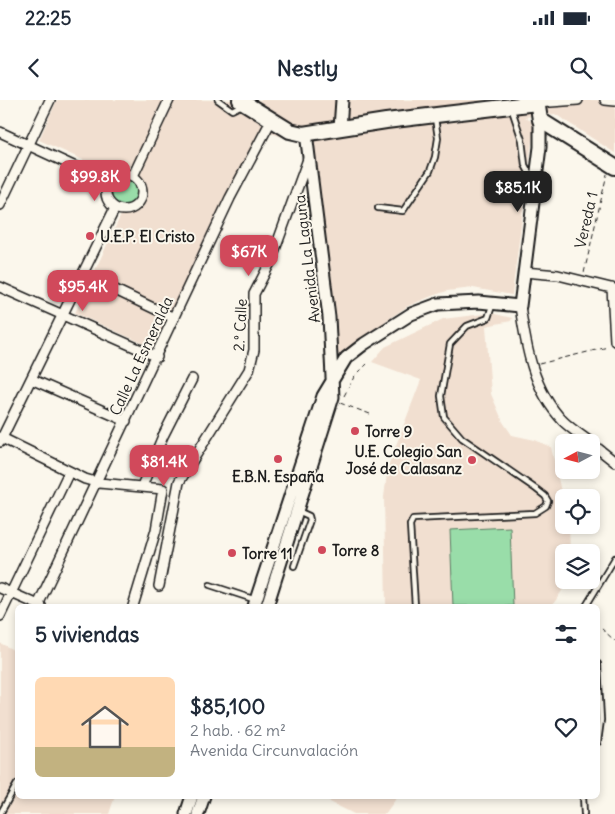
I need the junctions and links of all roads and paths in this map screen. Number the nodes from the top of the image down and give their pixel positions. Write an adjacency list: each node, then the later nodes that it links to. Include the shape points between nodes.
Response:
1 (50, 100): 18 (street)
2 (169, 100): 21 (street)
3 (218, 100): 9 (lane, via 232,110)
4 (342, 100): 15 (street)
5 (578, 100): 10 (street)
6 (605, 100): 7 (street)
7 (609, 100): 8 (street)
8 (615, 101)
9 (243, 102): 13 (main road)
10 (537, 102): 11 (main road); 14 (main road)
11 (503, 104): 12 (main road); 23 (lane, via 522,140 525,165)
12 (434, 115): 15 (main road); 26 (lane, via 438,138 430,171 403,210)
13 (272, 119): 17 (main road, via 290,132); 35 (street, Calle La Esmeralda, via 230,198)
14 (540, 120): 20 (main road); 23 (street)
15 (340, 128): 17 (main road)
16 (0, 132): 18 (street)
17 (306, 133): 19 (street, Avenida La Laguna)
18 (27, 145): 22 (street); 24 (street)
19 (309, 156): 41 (street, Avenida La Laguna, via 329,317); 56 (street, 2.° Calle, via 273,255 254,294 254,350 250,365 179,482)
20 (612, 165): 29 (path, Vereda 1)
21 (133, 176): 22 (street, via 118,174); 25 (street, via 141,186 140,200 130,210)
22 (108, 182): 25 (street, via 106,198)
23 (535, 184): 27 (street)
24 (0, 204)
25 (115, 208): 28 (street)
26 (378, 208)
27 (524, 272): 29 (street); 33 (street)
28 (84, 275): 34 (street); 35 (street)
29 (582, 281): 31 (street)
30 (0, 287): 34 (street)
31 (614, 288): 36 (street)
32 (493, 303): 33 (street, Avenida La Laguna); 41 (street, Avenida La Laguna, via 438,304 411,314 346,358); 64 (lane, via 488,318 467,326 450,344 441,396 444,417 462,438 536,489 548,501 535,513 413,519 410,525)
33 (520, 306): 38 (street)
34 (62, 316): 37 (street); 39 (street)
35 (174, 318): 37 (street, Calle La Esmeralda)
36 (615, 343): 38 (path)
37 (157, 357): 44 (street, Calle La Esmeralda)
38 (532, 366): 45 (street, via 539,385 559,415)
39 (31, 379): 44 (street); 46 (street)
40 (192, 379): 51 (street, via 162,436)
41 (333, 381): 52 (street, Avenida La Laguna, via 333,396); 59 (street, Avenida La Laguna, via 323,396)
42 (340, 403): 43 (path)
43 (370, 414)
44 (126, 421): 50 (street, Calle La Esmeralda)
45 (581, 434)
46 (1, 439): 49 (street)
47 (600, 450): 48 (street)
48 (615, 462)
49 (69, 472): 50 (street); 58 (street)
50 (96, 482): 51 (street); 61 (street, Calle La Esmeralda)
51 (142, 486): 62 (street, via 163,488 156,530)
52 (297, 511): 54 (lane, via 310,520); 63 (street, Avenida La Laguna)
53 (615, 558): 65 (lane)
54 (294, 566)
55 (210, 585): 59 (lane)
56 (160, 586)
57 (0, 588): 58 (street)
58 (12, 593): 60 (street); 66 (street)
59 (255, 603)
60 (36, 604)
61 (41, 604)
62 (134, 604)
63 (268, 604)
64 (415, 604)
65 (587, 604)
66 (0, 616)
67 (601, 628): 68 (path)
68 (615, 641)
69 (600, 701): 70 (lane)
70 (600, 727)
71 (15, 788): 75 (lane)
72 (191, 799): 76 (street)
73 (203, 799): 77 (street)
74 (583, 799): 78 (lane)
75 (0, 814)
76 (186, 814)
77 (198, 814)
78 (584, 814)

